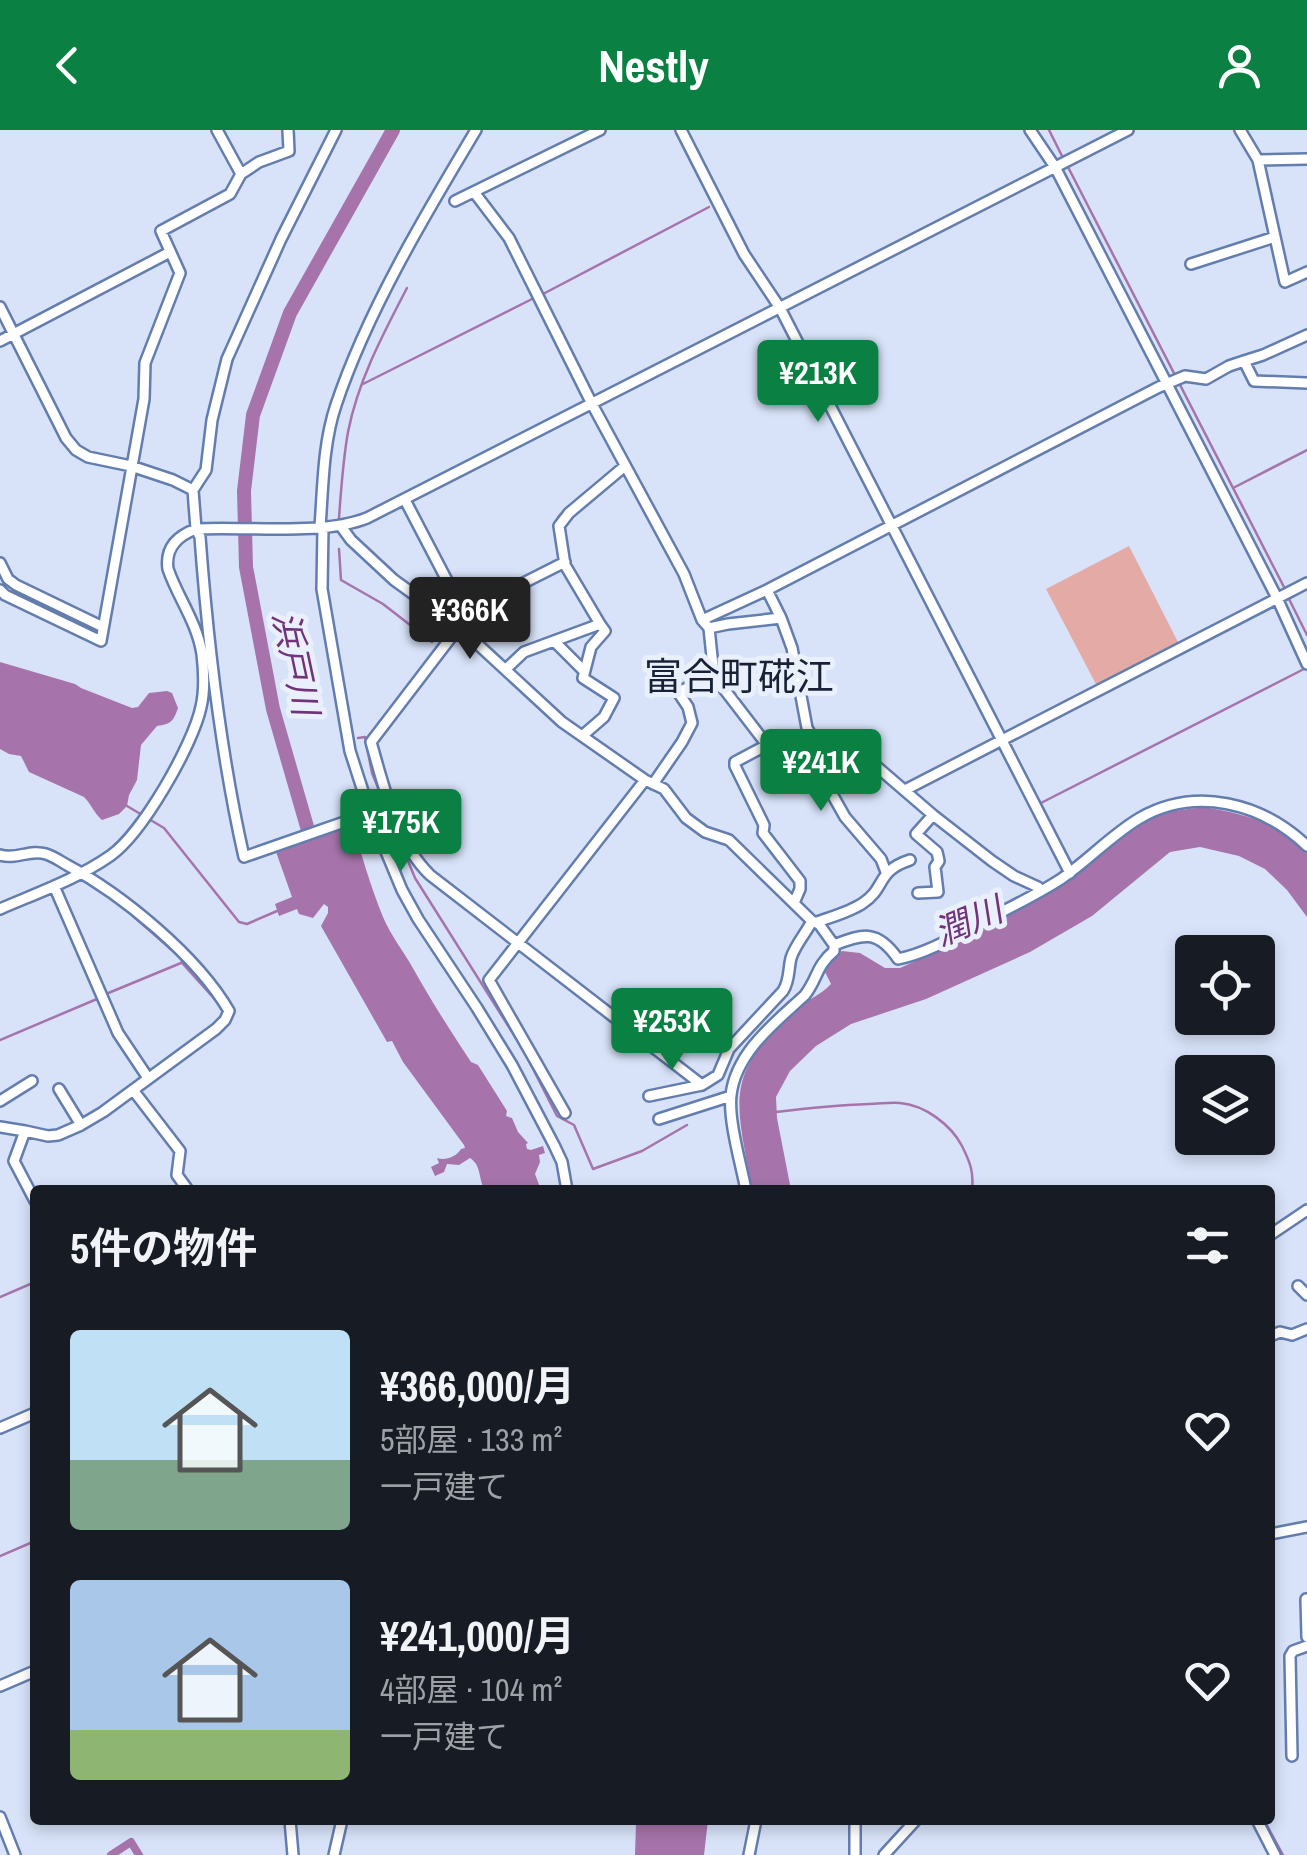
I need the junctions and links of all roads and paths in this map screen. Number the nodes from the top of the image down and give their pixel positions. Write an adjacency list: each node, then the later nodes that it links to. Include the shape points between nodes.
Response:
1 (216, 130): 13 (street)
2 (288, 130): 13 (street, via 289,151)
3 (336, 130): 31 (street, via 228,359 206,470)
4 (476, 130): 35 (street, via 404,256 334,408)
5 (600, 130): 14 (street)
6 (680, 130): 21 (street)
7 (1030, 130): 12 (street)
8 (1128, 130): 12 (street)
9 (1240, 130): 10 (street)
10 (1258, 160): 11 (street); 16 (street)
11 (1307, 160)
12 (1058, 166): 21 (street); 26 (street)
13 (241, 174): 17 (street, via 230,194 161,231)
14 (474, 192): 15 (street); 28 (street, via 509,238)
15 (455, 201)
16 (1275, 237): 18 (street); 19 (street, via 1285,282)
17 (170, 252): 22 (street); 29 (street, via 180,273 146,362)
18 (1192, 264)
19 (1307, 272)
20 (0, 307): 22 (street)
21 (780, 308): 28 (street); 33 (street)
22 (14, 333): 24 (street); 29 (street, via 76,450)
23 (1307, 335): 25 (street)
24 (0, 341)
25 (1244, 361): 26 (street, via 1206,380 1185,376); 27 (street, via 1254,381)
26 (1169, 383): 33 (street); 42 (street)
27 (1307, 383)
28 (592, 404): 30 (street); 32 (street)
29 (131, 466): 31 (street); 47 (street)
30 (625, 466): 37 (street, via 560,526); 46 (street)
31 (197, 484): 36 (street)
32 (405, 500): 34 (street); 43 (street)
33 (892, 525): 41 (street); 55 (street)
34 (340, 526): 35 (street); 48 (street, via 394,580)
35 (322, 527): 36 (street); 59 (street, via 322,589 350,751)
36 (196, 529): 59 (street, via 215,698 244,857); 65 (street, via 176,540 167,562 192,620 203,670 202,701 189,741 139,826 117,851)
37 (565, 562): 43 (street); 45 (street)
38 (0, 563): 47 (street, via 16,586)
39 (1307, 582): 42 (street)
40 (0, 590): 47 (street, via 101,641)
41 (767, 590): 44 (street); 46 (street)
42 (1279, 597): 50 (street); 55 (street)
43 (464, 614): 48 (street)
44 (781, 618): 46 (street); 58 (street, via 816,744 876,766)
45 (600, 624): 49 (street); 52 (street, via 605,630)
46 (706, 624): 53 (street)
47 (103, 627)
48 (459, 627): 51 (street); 73 (street, via 371,742 414,860)
49 (554, 641): 51 (street, via 524,652); 52 (street)
50 (1305, 661)
51 (506, 669): 54 (street)
52 (584, 671): 54 (street, via 583,678 614,698 604,718)
53 (714, 676): 56 (street); 57 (street, via 678,692 692,723)
54 (582, 736): 57 (street)
55 (1001, 740): 58 (street); 66 (street)
56 (767, 745): 64 (street, via 832,794); 70 (street, via 735,766 763,833 800,881)
57 (649, 782): 70 (street, via 705,832 729,840); 73 (street)
58 (905, 790): 60 (street)
59 (370, 813): 91 (street, via 402,890 486,1022 562,1162)
60 (933, 815): 68 (street); 69 (street, via 916,834 937,852 938,892)
61 (1307, 846): 66 (street, via 1260,813 1194,801 1140,818)
62 (0, 854): 65 (street, via 45,854)
63 (910, 860): 64 (street)
64 (886, 872): 72 (street, via 863,904)
65 (82, 873): 67 (street); 75 (street, via 181,952 228,1011 216,1029)
66 (1070, 873): 68 (street)
67 (54, 886): 71 (street); 75 (street, via 118,1033)
68 (1041, 891): 74 (street, via 898,959 881,940 858,936)
69 (918, 893)
70 (794, 904): 72 (street)
71 (0, 909)
72 (816, 922): 74 (street); 77 (street, via 790,959 788,984 728,1049 718,1075)
73 (518, 943): 77 (street); 83 (street, via 489,980)
74 (832, 943): 81 (street, via 834,951 820,963 805,995 744,1057)
75 (148, 1078): 79 (street)
76 (32, 1080): 82 (street)
77 (702, 1085): 80 (street)
78 (58, 1089): 85 (street)
79 (134, 1090): 85 (street); 90 (street, via 180,1151 177,1175)
80 (650, 1096)
81 (731, 1096): 84 (street); 92 (street)
82 (0, 1101)
83 (565, 1113)
84 (660, 1119)
85 (81, 1124): 87 (street, via 58,1135)
86 (0, 1127): 87 (street)
87 (25, 1131): 88 (street)
88 (14, 1161): 89 (street); 93 (street)
89 (0, 1167)
90 (184, 1185)
91 (566, 1185)
92 (745, 1185)
93 (30, 1191)
94 (1307, 1210): 95 (street)
95 (1275, 1232)
96 (1298, 1286): 97 (street)
97 (1307, 1296)
98 (1307, 1328): 99 (street)
99 (1275, 1334)
100 (30, 1414): 101 (street)
101 (0, 1428)
102 (1307, 1528): 103 (street)
103 (1275, 1533)
104 (1306, 1599): 105 (street)
105 (1307, 1637)
106 (1307, 1646): 109 (street, via 1290,1656)
107 (30, 1673): 108 (street)
108 (0, 1686)
109 (1292, 1756)
110 (0, 1818): 117 (street)
111 (290, 1825): 118 (street)
112 (341, 1825): 119 (street)
113 (755, 1825): 120 (street)
114 (855, 1825): 121 (street)
115 (911, 1825): 122 (street)
116 (1260, 1825): 123 (street)
117 (15, 1855)
118 (292, 1855)
119 (334, 1855)
120 (748, 1855)
121 (855, 1855)
122 (884, 1855)
123 (1275, 1855)

